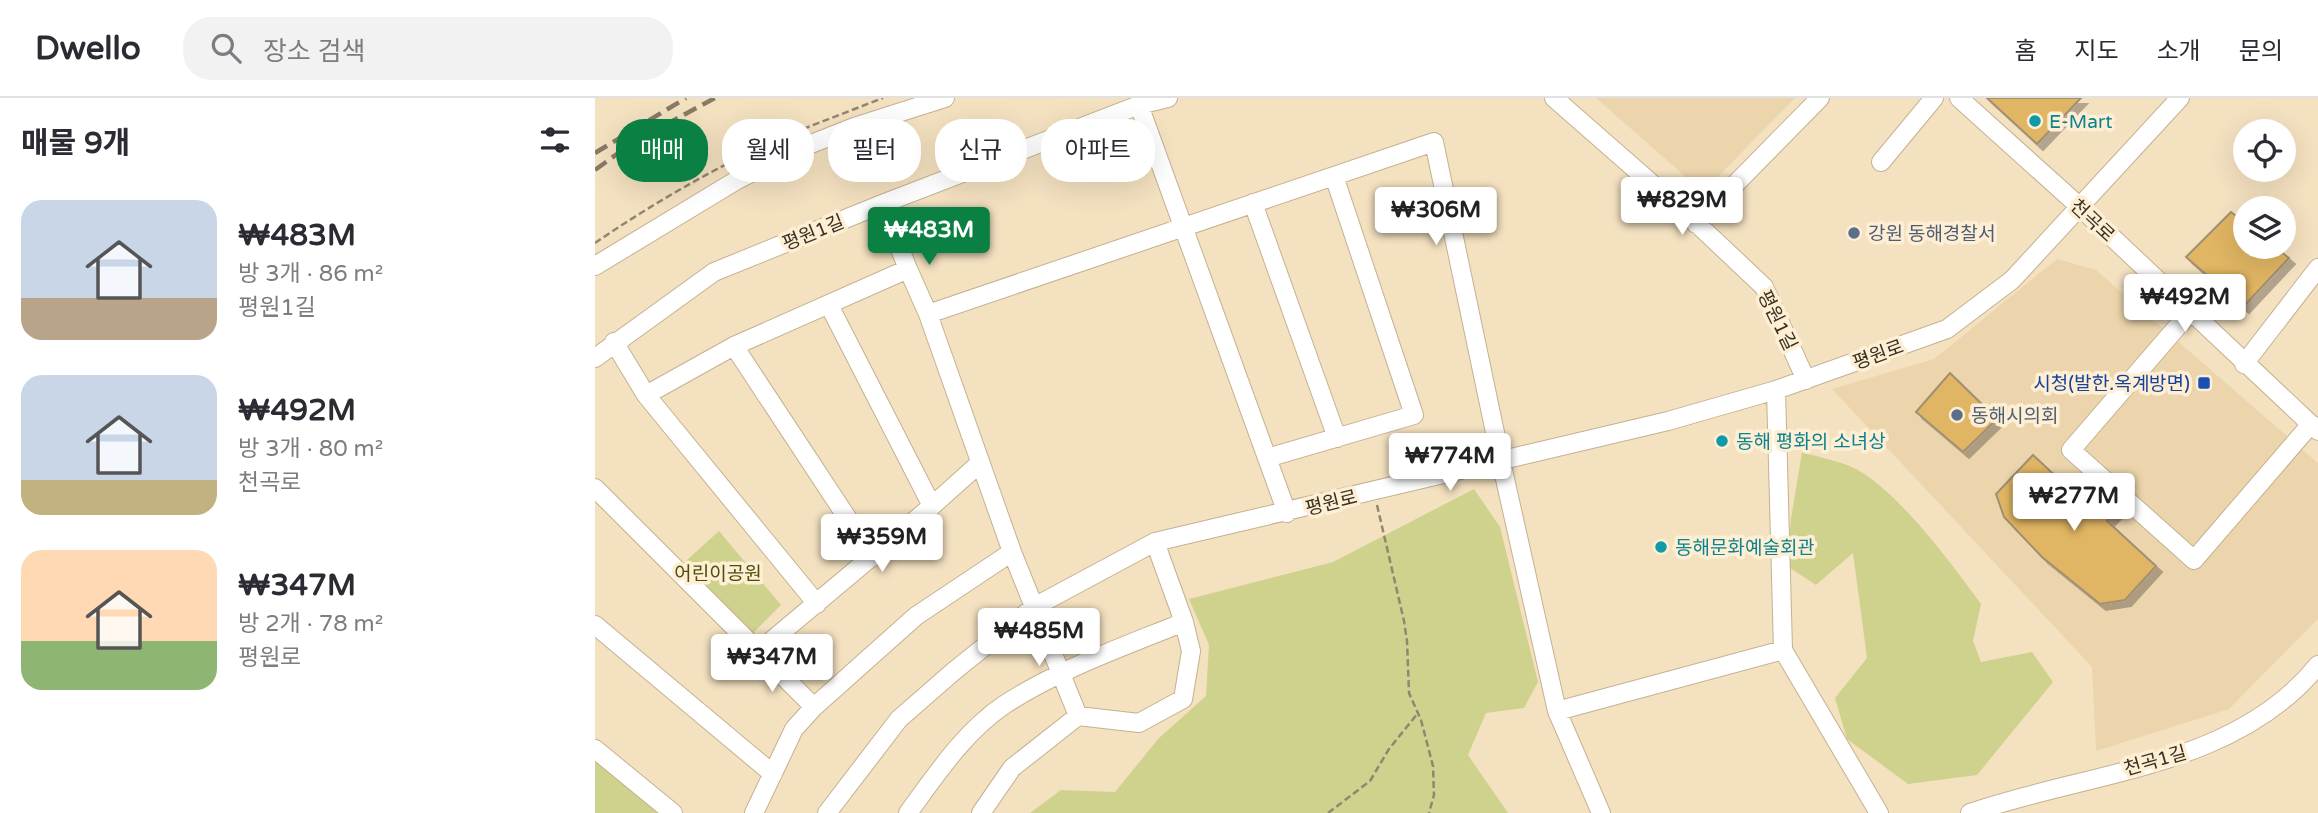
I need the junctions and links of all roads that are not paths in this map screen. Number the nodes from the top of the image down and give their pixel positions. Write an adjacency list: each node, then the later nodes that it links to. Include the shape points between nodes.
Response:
1 (945, 98): 16 (street, via 806,146 737,180)
2 (1168, 98): 8 (street, 평원1길)
3 (1554, 98): 14 (street, 평원1길)
4 (1820, 98): 14 (street)
5 (1934, 98): 9 (street)
6 (1959, 98): 13 (street, 천곡로)
7 (2180, 98): 13 (street, 평원로)
8 (1139, 105): 12 (street, 평원1길); 15 (street)
9 (1881, 162)
10 (1334, 176): 11 (street); 30 (street, via 1414,415); 32 (street, via 1434,142)
11 (1253, 203): 15 (street); 30 (street)
12 (882, 204): 18 (street); 22 (street, 평원1길, via 714,272)
13 (2080, 207): 20 (street, 천곡로); 26 (street, 평원로, via 2012,280 1947,329)
14 (1696, 224): 26 (street, 평원1길, via 1764,287)
15 (1183, 226): 21 (street); 31 (street)
16 (595, 266)
17 (2318, 268): 25 (street)
18 (908, 269): 19 (street); 21 (street)
19 (829, 305): 23 (street); 35 (street)
20 (2190, 312): 25 (street, 천곡로); 29 (street, via 2071,450 2194,560)
21 (928, 314): 33 (street)
22 (614, 342): 24 (street, 평원1길); 28 (street)
23 (734, 345): 28 (street); 39 (street)
24 (595, 358)
25 (2244, 364): 29 (street, 천곡로)
26 (1806, 380): 27 (street, 평원로)
27 (1776, 390): 32 (street, 평원로); 44 (street)
28 (646, 395): 40 (street)
29 (2315, 428)
30 (1337, 438): 31 (street)
31 (1267, 458): 36 (street)
32 (1501, 461): 36 (street, 평원로); 49 (street)
33 (980, 463): 35 (street); 38 (street)
34 (595, 488): 45 (street)
35 (932, 506): 39 (street)
36 (1287, 513): 37 (street, 평원로)
37 (1155, 542): 41 (street, 평원로); 42 (street)
38 (1012, 552): 41 (street); 48 (street, via 916,616)
39 (873, 556): 40 (street)
40 (817, 604): 45 (street)
41 (1034, 607): 47 (street); 56 (street, 평원로, via 899,719)
42 (1184, 622): 47 (street); 50 (street, via 1191,651 1183,699 1139,723)
43 (595, 625): 52 (street)
44 (1783, 650): 49 (street); 60 (street)
45 (758, 652): 48 (street)
46 (2318, 665): 53 (street, 천곡1길, via 2300,687 2242,727 2181,755)
47 (1062, 673): 50 (street); 57 (street, via 1002,706 956,748)
48 (814, 707): 52 (street, via 795,729)
49 (1557, 710): 59 (street)
50 (1078, 716): 58 (street, via 1012,768)
51 (595, 749): 54 (street)
52 (773, 774): 55 (street)
53 (2009, 807): 61 (street, 천곡1길)
54 (673, 813)
55 (754, 813)
56 (827, 813)
57 (908, 813)
58 (981, 813)
59 (1601, 813)
60 (1879, 813)
61 (1970, 813)

